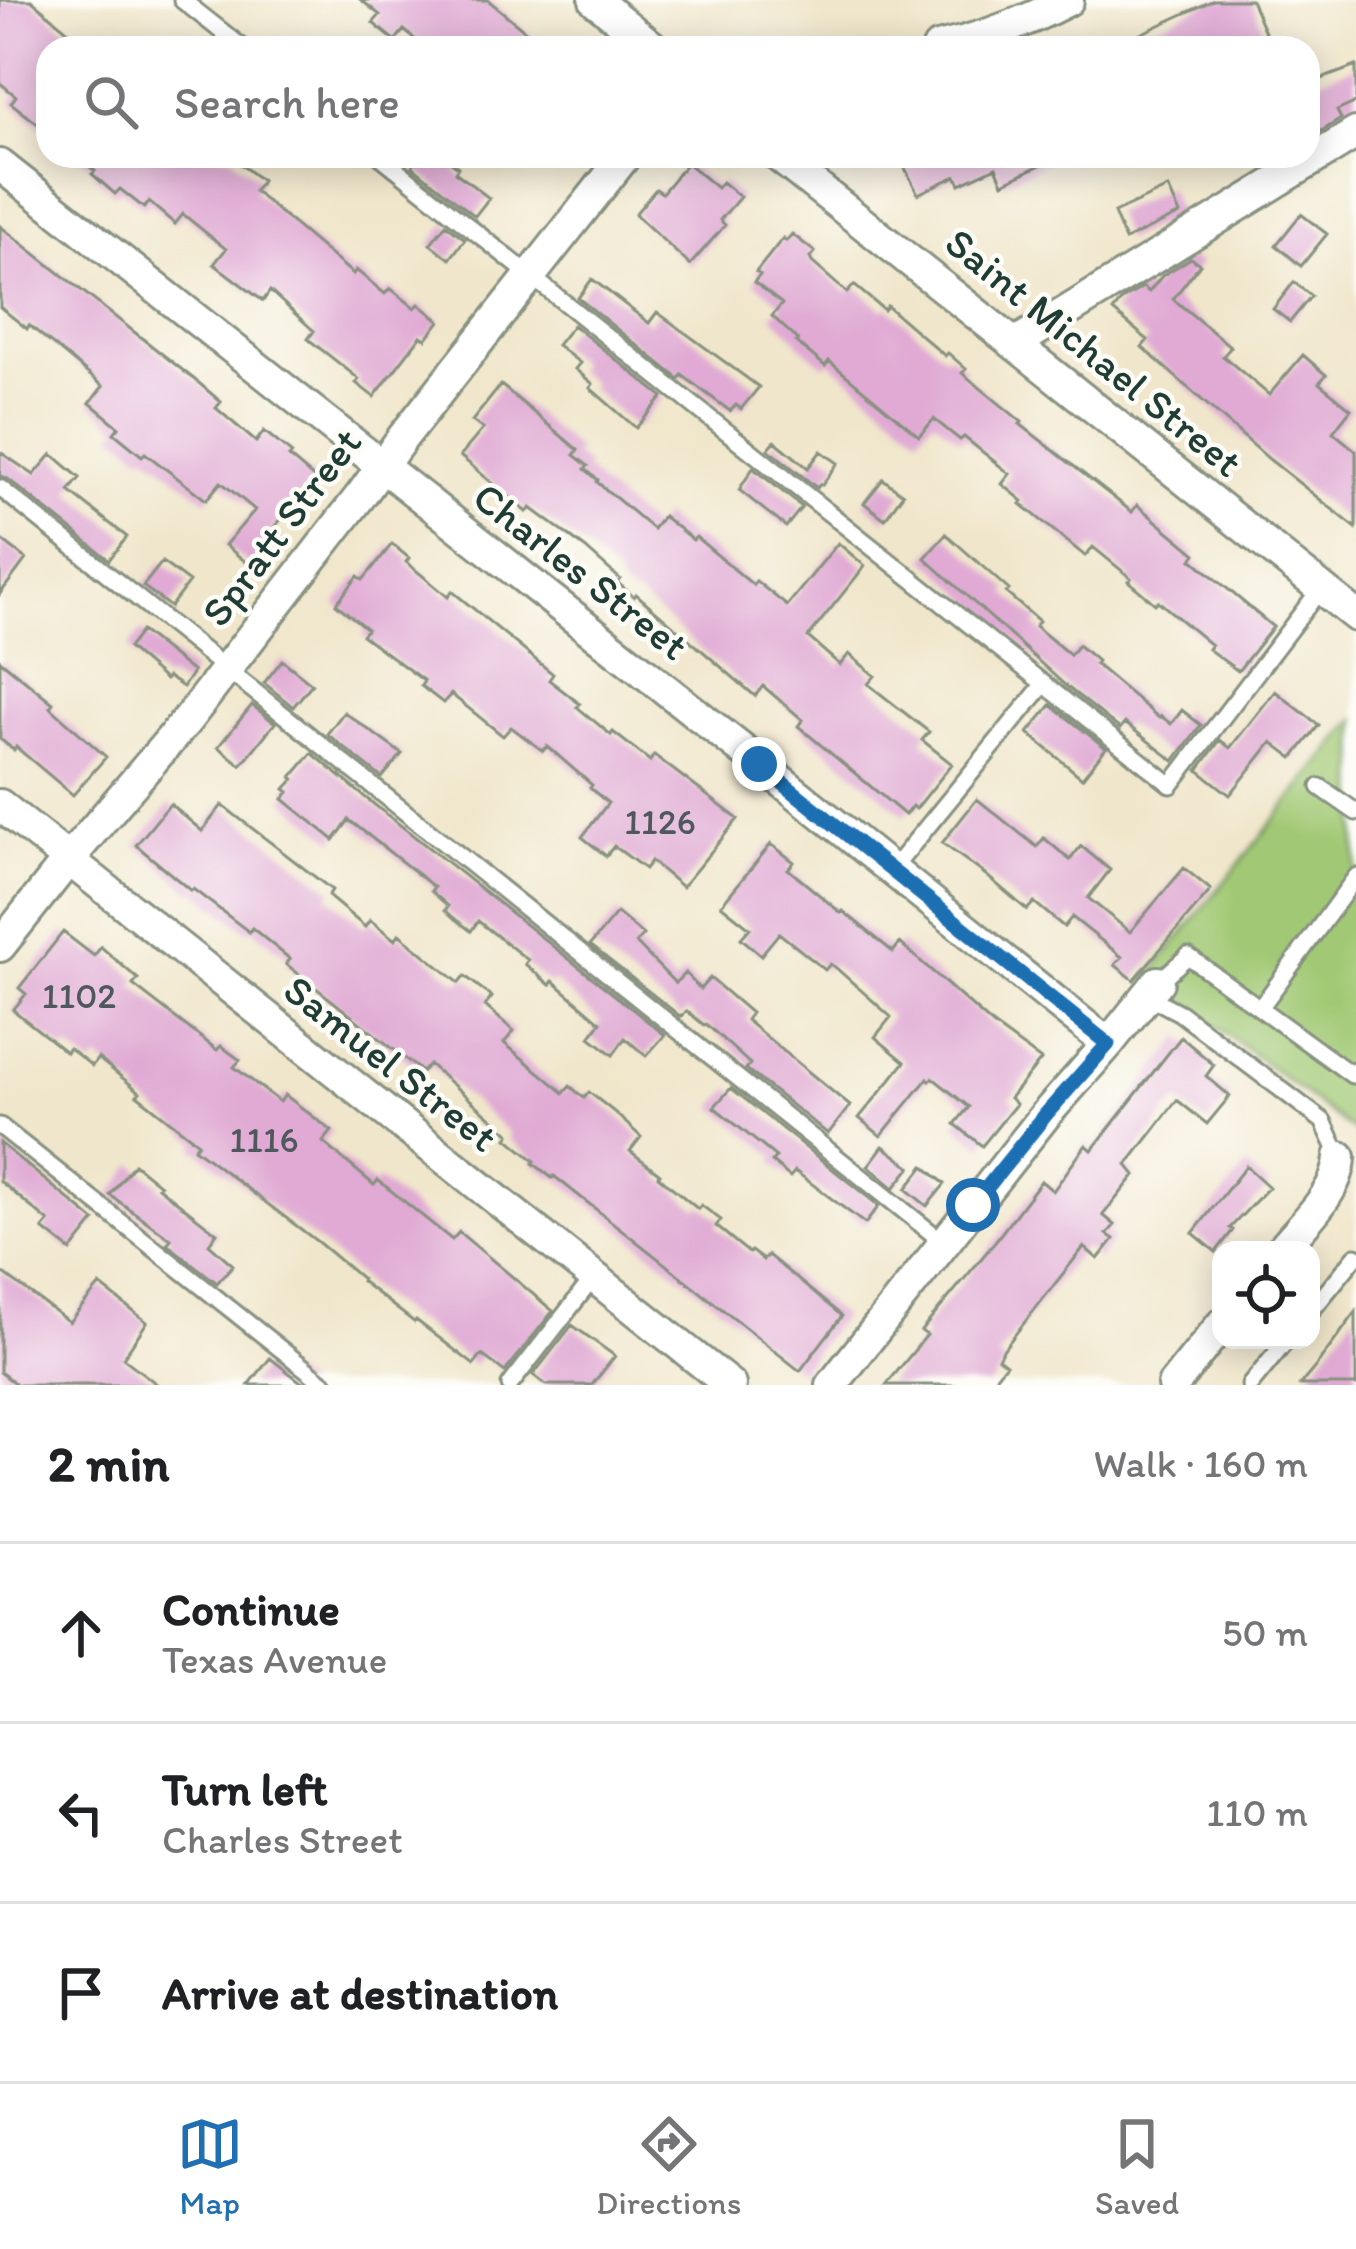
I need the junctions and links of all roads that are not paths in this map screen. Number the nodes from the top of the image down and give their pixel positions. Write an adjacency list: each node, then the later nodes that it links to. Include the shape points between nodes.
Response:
1 (182, 0): 5 (lane)
2 (595, 0): 4 (street)
3 (1069, 0): 6 (street)
4 (626, 13)
5 (228, 36)
6 (979, 36)
7 (1356, 133): 8 (street)
8 (1320, 155)
9 (0, 165): 16 (street, Charles Street)
10 (395, 168): 14 (lane)
11 (616, 168): 14 (street, Spratt Street)
12 (793, 168): 15 (street, Saint Michael Street)
13 (1299, 168): 15 (street)
14 (531, 275): 16 (street, Spratt Street); 21 (lane)
15 (1016, 343): 18 (street, Saint Michael Street)
16 (380, 467): 20 (street, Spratt Street); 26 (street, Charles Street)
17 (0, 488): 20 (lane)
18 (1322, 588): 19 (street, Saint Michael Street); 21 (lane, via 1171,785)
19 (1356, 616)
20 (226, 670): 25 (street, Spratt Street); 36 (lane)
21 (1044, 684): 26 (lane)
22 (1320, 787): 24 (lane)
23 (0, 806): 25 (street, Samuel Street)
24 (1356, 812)
25 (68, 860): 28 (street, Spratt Street); 38 (street, Samuel Street)
26 (891, 871): 31 (street, Charles Street)
27 (1356, 877): 30 (lane)
28 (0, 946)
29 (1153, 989): 30 (lane, via 1188,956); 31 (street); 34 (lane, via 1323,1121)
30 (1260, 1008): 32 (lane)
31 (1108, 1044): 36 (street)
32 (1355, 1074)
33 (0, 1126): 42 (lane)
34 (1340, 1157): 35 (street, via 1334,1184)
35 (1288, 1241)
36 (944, 1242): 45 (street)
37 (1356, 1256): 39 (lane)
38 (593, 1277): 43 (lane); 44 (street, Samuel Street)
39 (1320, 1300)
40 (1212, 1336): 46 (street)
41 (1280, 1349): 47 (lane)
42 (326, 1385)
43 (509, 1385)
44 (730, 1385)
45 (832, 1385)
46 (1173, 1385)
47 (1250, 1385)

